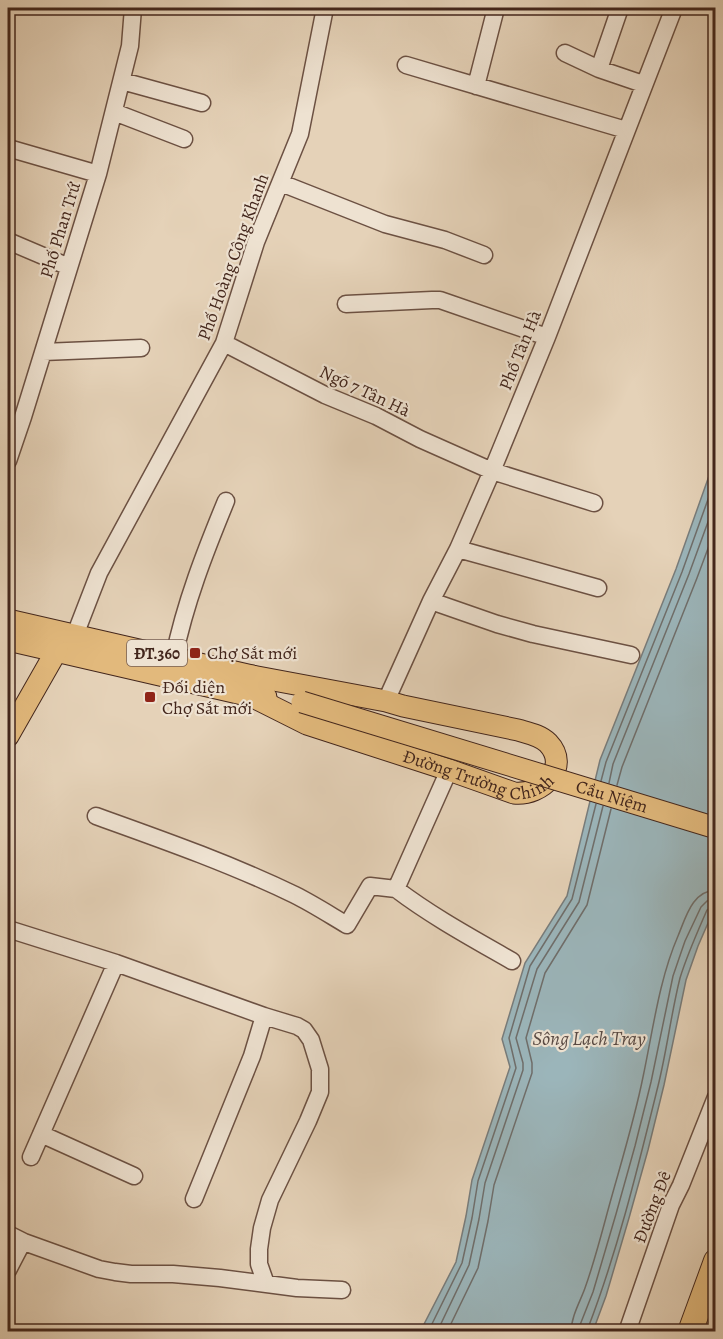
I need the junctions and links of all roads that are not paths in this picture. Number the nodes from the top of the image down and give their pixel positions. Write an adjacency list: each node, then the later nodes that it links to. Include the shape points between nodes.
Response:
1 (134, 8): 9 (street, Phố Phan Trứ)
2 (325, 8): 18 (street, Phố Hoàng Công Khanh, via 300,134)
3 (496, 8): 11 (street)
4 (620, 8): 8 (street)
5 (674, 8): 10 (street, Phố Tân Hà)
6 (565, 54): 8 (street)
7 (406, 65): 11 (street)
8 (599, 69): 10 (street)
9 (122, 81): 12 (street); 13 (street, Phố Phan Trứ)
10 (644, 84): 14 (street, Phố Tân Hà)
11 (476, 86): 14 (street)
12 (202, 103)
13 (114, 112): 15 (street); 17 (street, Phố Phan Trứ)
14 (626, 130): 23 (street, Phố Tân Hà)
15 (183, 139)
16 (8, 148): 17 (street)
17 (98, 174): 21 (street, Phố Phan Trứ)
18 (280, 183): 20 (street, via 385,224); 24 (street, Phố Hoàng Công Khanh, via 256,242)
19 (8, 241): 21 (street)
20 (484, 255)
21 (69, 267): 26 (street, Phố Phan Trứ)
22 (346, 304): 23 (street, via 440,300)
23 (547, 337): 28 (street, Phố Tân Hà)
24 (224, 343): 28 (street, Ngõ 7 Tân Hà, via 325,395); 35 (street, Phố Hoàng Công Khanh, via 99,573)
25 (141, 348): 26 (street)
26 (43, 352): 27 (street, Phố Phan Trứ)
27 (8, 461)
28 (492, 471): 30 (street, Ngõ 7 Tân Hà); 31 (street, Phố Tân Hà)
29 (226, 501): 39 (street, via 180,628)
30 (594, 503)
31 (458, 549): 32 (street); 33 (street, Phố Tân Hà)
32 (598, 588)
33 (431, 601): 38 (street, via 533,634); 41 (street, Phố Tân Hà)
34 (8, 620): 35 (main road, Đường Trường Chinh / ĐT.360)
35 (75, 635): 39 (main road, Đường Trường Chinh / ĐT.360)
36 (8, 640): 37 (main road, Đường Trường Chinh / ĐT.360)
37 (57, 650): 40 (main road, Đường Trường Chinh / ĐT.360); 43 (main road)
38 (631, 655)
39 (174, 657): 40 (main road, Đường Trường Chinh / ĐT.360)
40 (252, 686): 41 (main road, Đường Trường Chinh); 42 (main road, Đường Trường Chinh / ĐT.360); 44 (main road, Đường Trường Chinh, via 307,724)
41 (386, 701): 44 (main road, Đường Trường Chinh, via 537,736 549,744 556,761 549,780 523,794)
42 (302, 702): 46 (main road, Cầu Niệm, bridge)
43 (8, 736)
44 (449, 770): 47 (street)
45 (96, 816): 47 (street, via 259,879 347,925 370,886)
46 (716, 828)
47 (396, 889): 49 (street, via 443,922)
48 (10, 935): 50 (street)
49 (512, 961)
50 (116, 963): 51 (street); 53 (street)
51 (264, 1016): 56 (street, via 252,1056); 61 (street, via 304,1030 320,1069 320,1092 270,1200 262,1228 259,1264)
52 (716, 1097): 63 (street, Đường Đê, via 671,1205)
53 (41, 1134): 54 (street); 55 (street)
54 (31, 1157)
55 (134, 1176)
56 (194, 1199)
57 (8, 1234): 58 (street)
58 (24, 1242): 60 (street); 61 (street, via 115,1272)
59 (716, 1261): 64 (highway)
60 (8, 1270)
61 (266, 1284): 62 (street)
62 (342, 1290)
63 (627, 1332)
64 (690, 1332)

